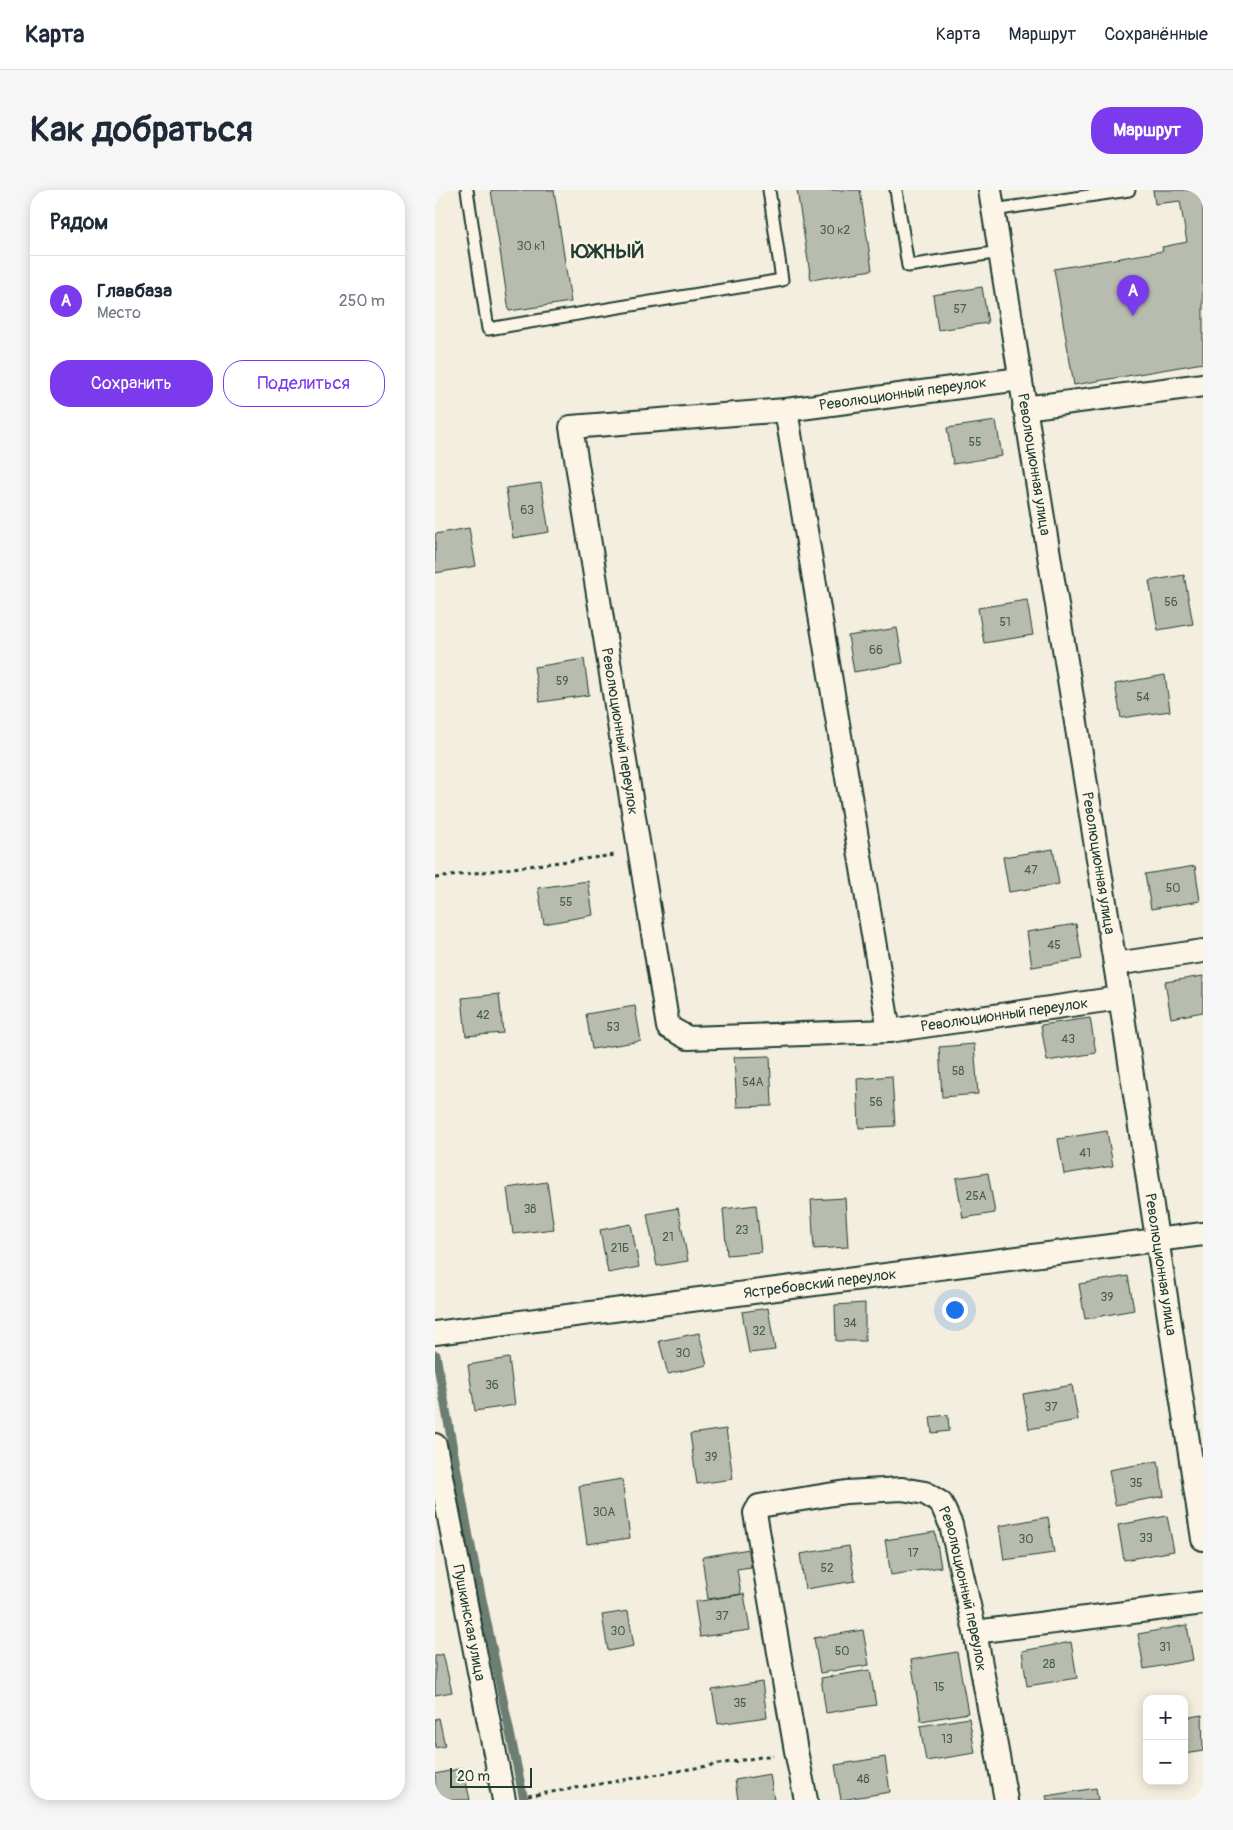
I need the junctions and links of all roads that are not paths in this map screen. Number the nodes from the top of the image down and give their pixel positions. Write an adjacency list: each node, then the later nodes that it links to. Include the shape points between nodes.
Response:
1 (467, 190): 2 (lane, via 488,329 782,280)
2 (769, 190)
3 (896, 190): 6 (lane, via 908,266)
4 (1129, 190): 5 (lane)
5 (991, 200): 6 (street, Революционная улица)
6 (1000, 252): 7 (street, Революционная улица)
7 (1020, 378): 9 (street, Революционная улица); 10 (street, Революционный переулок)
8 (1203, 385): 9 (street)
9 (1024, 408): 12 (street, Революционная улица)
10 (786, 410): 14 (street); 14 (street, Революционный переулок, via 571,427 668,1027 688,1038)
11 (1203, 952): 12 (street)
12 (1115, 964): 13 (street, Революционная улица)
13 (1121, 998): 14 (street, Революционный переулок); 16 (street, Революционная улица)
14 (889, 1031)
15 (1203, 1234): 16 (street, Ястребовский переулок)
16 (1158, 1241): 17 (street, Ястребовский переулок); 19 (street, Революционная улица)
17 (435, 1333)
18 (435, 1445): 23 (street, Пушкинская улица)
19 (1197, 1464): 20 (street, Революционная улица)
20 (1203, 1539)
21 (1203, 1603): 22 (street)
22 (975, 1632): 24 (street, Революционный переулок, via 951,1525 941,1503 925,1493 903,1488 847,1492 759,1506 755,1513); 25 (street, Революционный переулок)
23 (514, 1798)
24 (806, 1800)
25 (1006, 1800)

